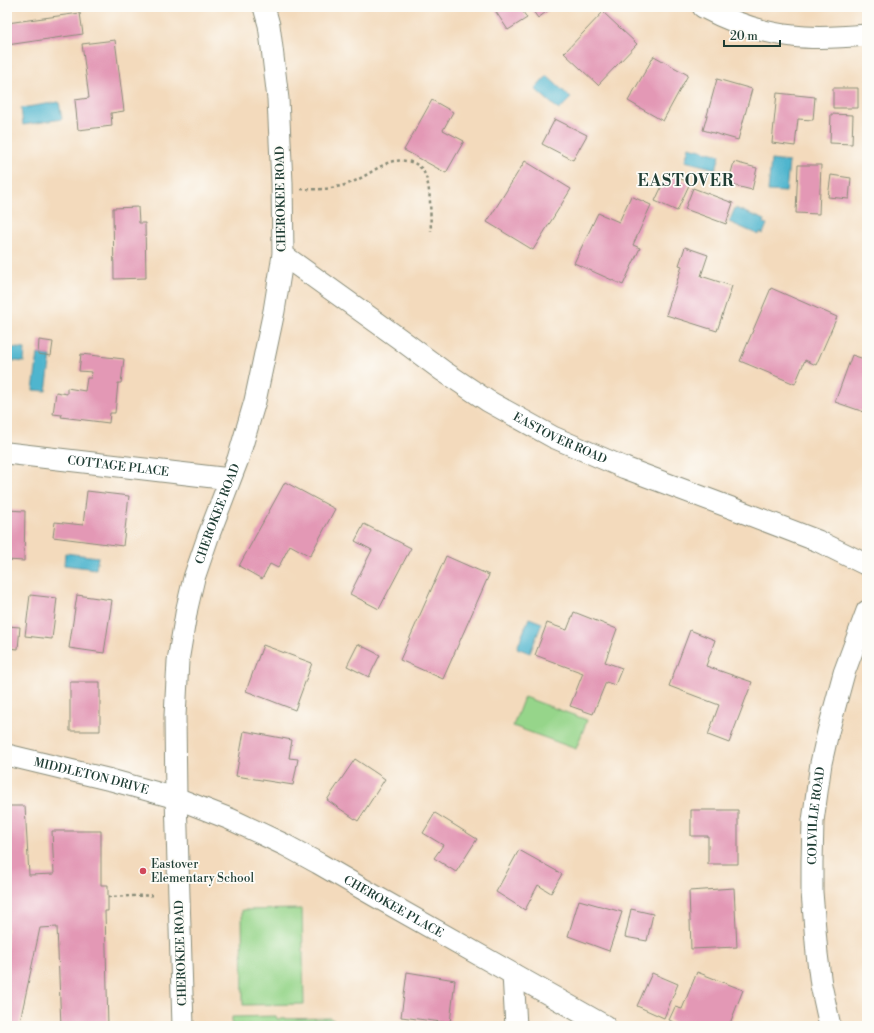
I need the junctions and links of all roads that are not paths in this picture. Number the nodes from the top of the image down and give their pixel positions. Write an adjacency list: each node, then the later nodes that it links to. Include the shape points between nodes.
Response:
1 (264, 7): 4 (street, CHEROKEE ROAD, via 269,25 278,99)
2 (703, 7): 3 (street, via 749,27 772,33 794,36)
3 (867, 35)
4 (283, 255): 6 (street, CHEROKEE ROAD, via 255,401); 7 (street, EASTOVER ROAD, via 442,371 488,401 553,437 625,468 818,541)
5 (7, 453): 6 (street, COTTAGE PLACE)
6 (230, 479): 10 (street, CHEROKEE ROAD, via 194,578 178,661 175,716)
7 (867, 565)
8 (867, 611): 15 (street, COLVILLE ROAD, via 844,673 828,732 813,822 812,892 817,954)
9 (7, 755): 10 (street, MIDDLETON DRIVE)
10 (176, 798): 11 (street, CHEROKEE PLACE, via 230,819 285,845); 12 (street, CHEROKEE ROAD)
11 (513, 974): 13 (street); 14 (street, CHEROKEE PLACE)
12 (183, 1026)
13 (516, 1026)
14 (605, 1026)
15 (830, 1026)

